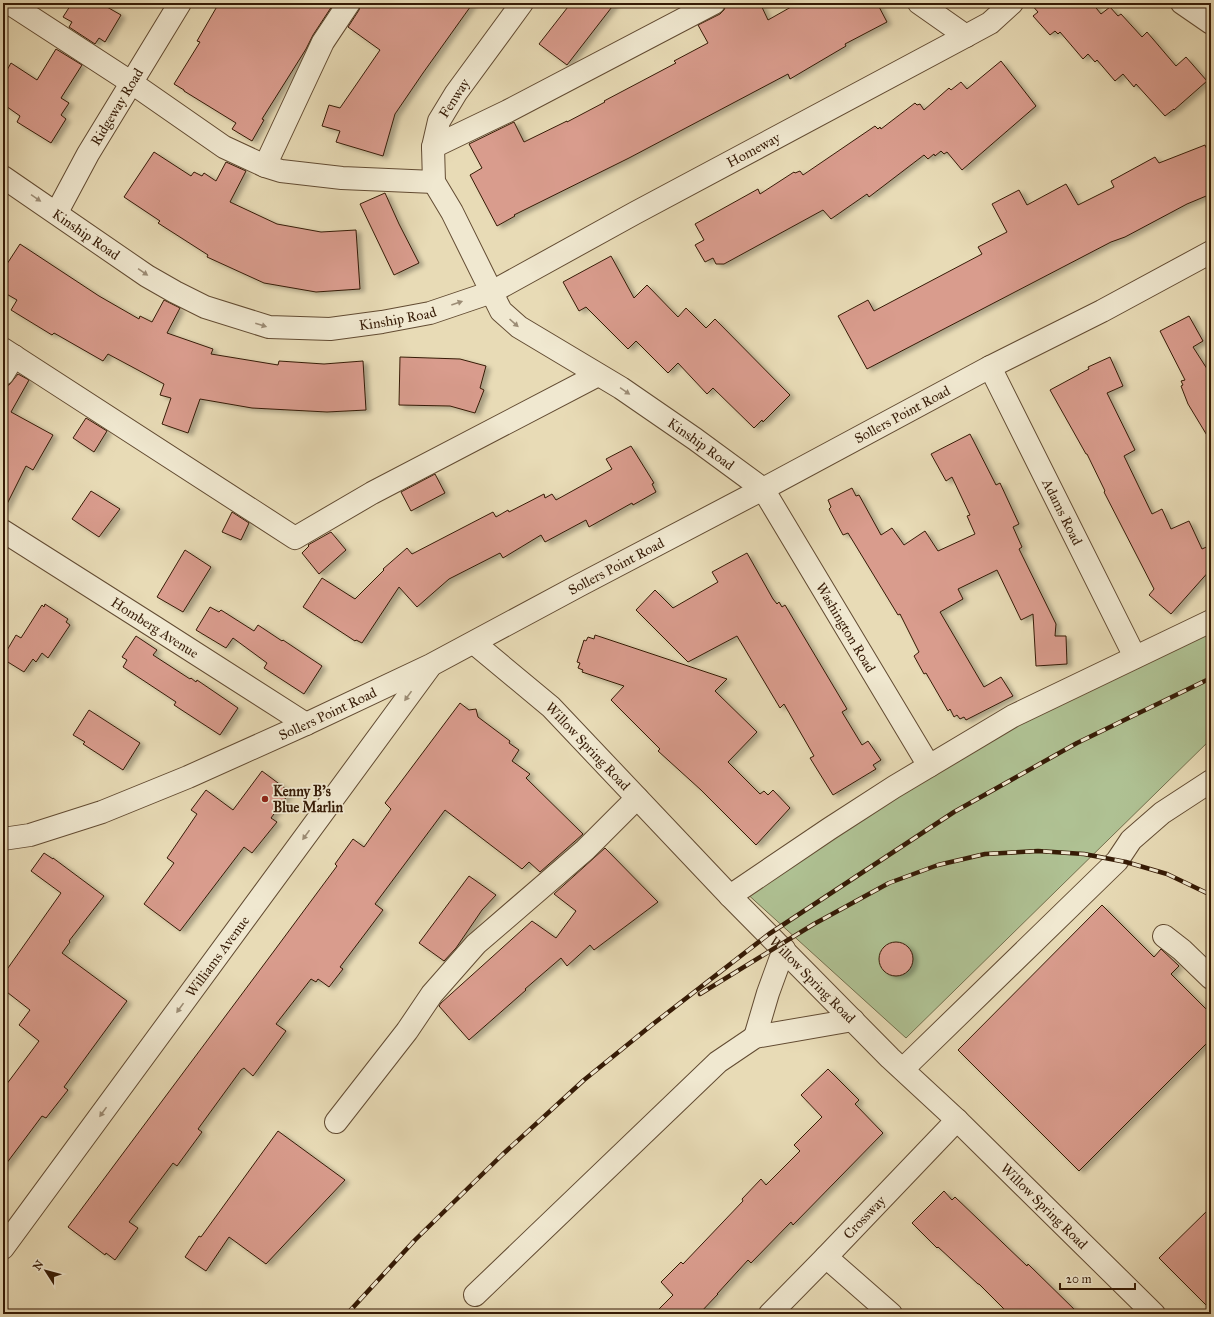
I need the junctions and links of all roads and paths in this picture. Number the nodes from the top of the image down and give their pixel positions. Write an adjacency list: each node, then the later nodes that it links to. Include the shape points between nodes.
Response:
1 (9, 3): 11 (street)
2 (180, 3): 11 (street, Ridgeway Road)
3 (349, 3): 13 (street, via 323,42)
4 (522, 3): 12 (street, Fenway, via 456,93 439,121)
5 (714, 3): 12 (street, via 508,111)
6 (919, 3): 10 (street)
7 (1012, 3): 10 (street, Homeway, via 990,23)
8 (1182, 3): 9 (street)
9 (1211, 23)
10 (966, 36): 18 (street, Homeway)
11 (132, 83): 13 (street, via 224,147); 16 (street, Ridgeway Road, via 88,154)
12 (433, 147): 15 (street, Fenway)
13 (265, 166): 15 (street, via 342,178)
14 (3, 177): 16 (street, Kinship Road, one-way to 16)
15 (434, 182): 18 (street, Fenway)
16 (57, 212): 18 (street, Kinship Road, one-way to 18, via 175,292 205,307 269,327 330,329 382,322 430,313)
17 (1211, 252): 20 (street, Sollers Point Road, via 1102,311)
18 (492, 292): 21 (street, Kinship Road, one-way to 21, via 501,311 519,327)
19 (7, 360): 21 (street, via 296,538 372,493)
20 (990, 367): 22 (street, Sollers Point Road); 26 (street, Adams Road)
21 (598, 375): 22 (street, Kinship Road, one-way to 22, via 621,388)
22 (763, 489): 25 (street, Sollers Point Road); 29 (street, Washington Road)
23 (3, 531): 28 (street, Homberg Avenue)
24 (1211, 621): 26 (street)
25 (474, 643): 27 (street, Sollers Point Road); 31 (street, Willow Spring Road, via 551,707)
26 (1136, 657): 29 (street, via 1013,716)
27 (431, 665): 28 (street, Sollers Point Road); 42 (street, Williams Avenue, one-way to 42)
28 (306, 724): 32 (street, Sollers Point Road, via 102,812 30,835)
29 (929, 766): 33 (street)
30 (1211, 781): 39 (street, via 1162,813 1131,840 1116,861)
31 (637, 798): 33 (street, Willow Spring Road); 41 (street, via 585,850 476,944 432,994 407,1031)
32 (3, 839)
33 (730, 896): 35 (street, Willow Spring Road)
34 (1164, 936): 36 (street)
35 (784, 950): 37 (street, Willow Spring Road); 38 (street)
36 (1211, 978)
37 (853, 1020): 38 (street); 39 (street, Willow Spring Road)
38 (755, 1037): 44 (street, via 718,1062)
39 (903, 1070): 40 (street, Willow Spring Road)
40 (957, 1120): 43 (street, Crossway); 47 (street, Willow Spring Road)
41 (336, 1122)
42 (3, 1248)
43 (826, 1257): 45 (street, Crossway); 46 (street)
44 (475, 1295)
45 (770, 1314)
46 (891, 1314)
47 (1154, 1314)

